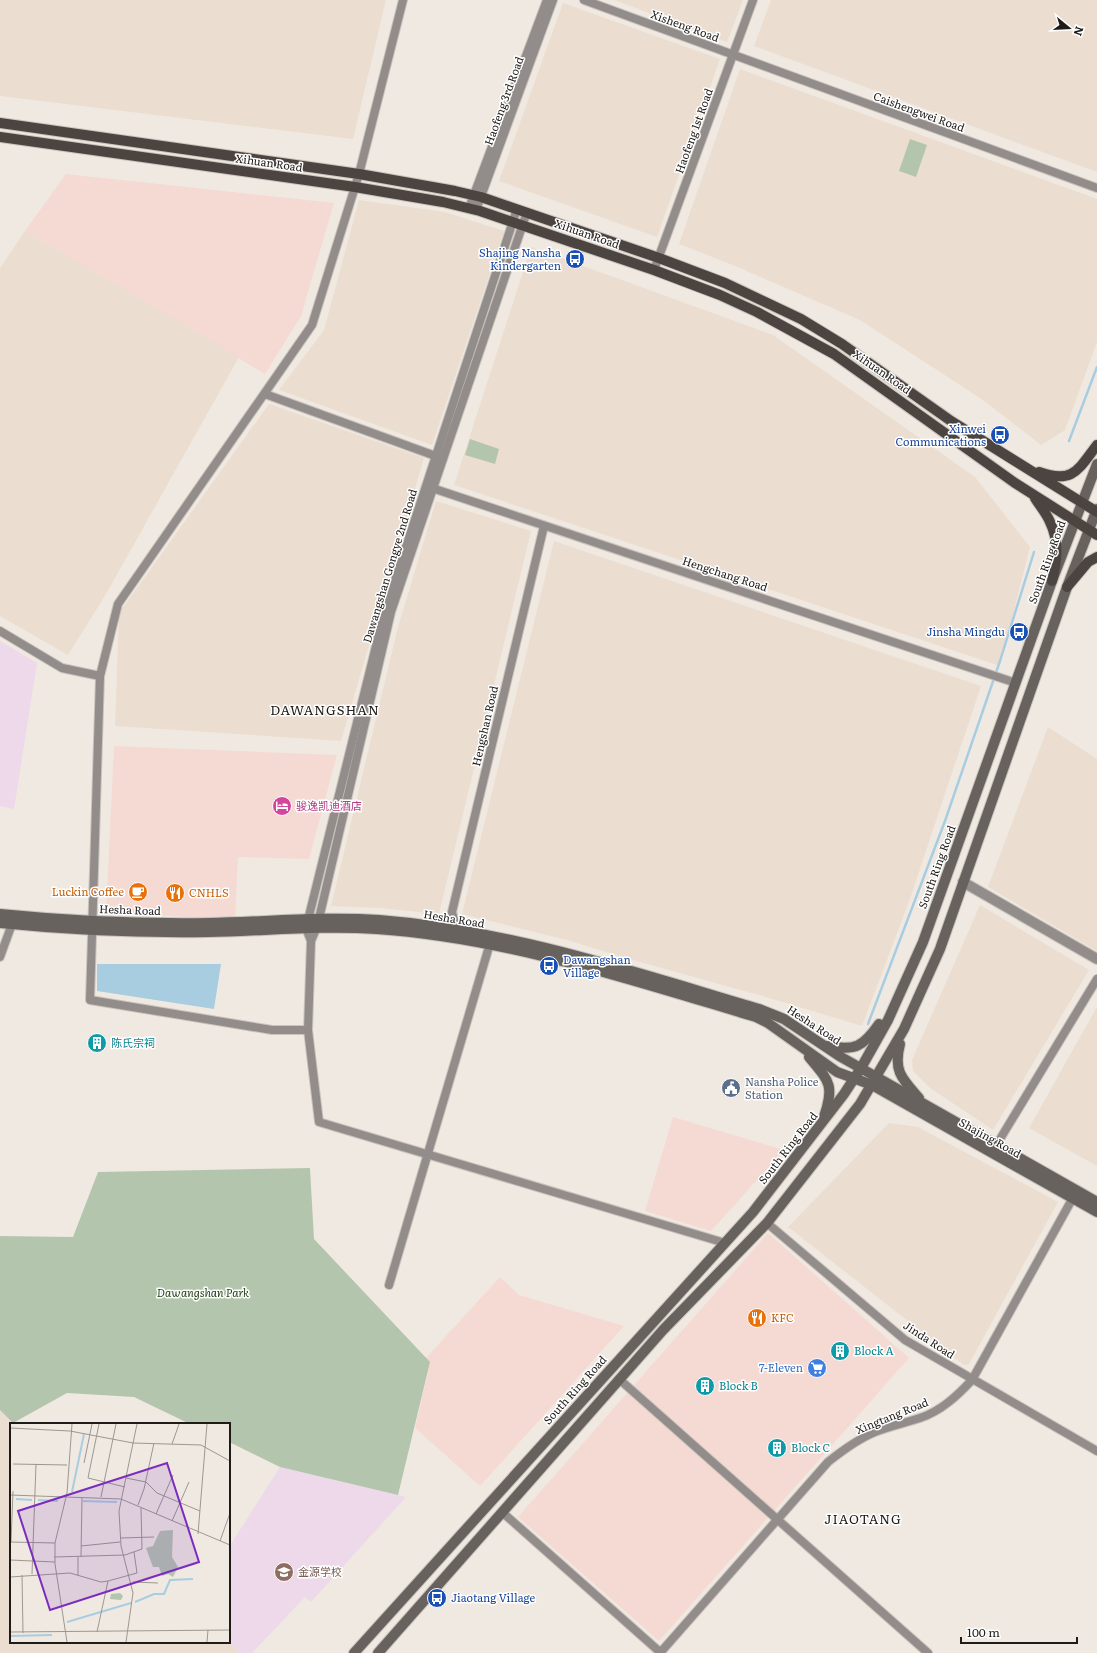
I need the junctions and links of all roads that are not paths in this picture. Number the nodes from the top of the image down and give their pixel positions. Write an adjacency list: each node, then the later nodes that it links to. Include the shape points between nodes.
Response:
1 (403, 0): 9 (street)
2 (546, 0): 12 (street, Haofeng 3rd Road)
3 (553, 0): 12 (street, Haofeng 3rd Road)
4 (584, 0): 6 (street, Xisheng Road)
5 (753, 0): 6 (street, Haofeng 1st Road)
6 (733, 56): 11 (street, Caishengwei Road); 16 (street, Haofeng 1st Road)
7 (0, 123): 9 (main road, Xihuan Road)
8 (0, 138): 10 (main road, Xihuan Road)
9 (359, 174): 10 (street); 12 (main road, Xihuan Road)
10 (355, 187): 13 (main road, Xihuan Road); 18 (street, via 312,324)
11 (1097, 188)
12 (477, 196): 13 (street, Haofeng 3rd Road); 14 (main road, Xihuan Road)
13 (472, 209): 15 (main road, Xihuan Road)
14 (522, 211): 15 (street, Dawangshan Gongye 2nd Road); 16 (main road, Xihuan Road)
15 (518, 223): 17 (main road, Xihuan Road); 20 (street, Dawangshan Gongye 2nd Road)
16 (659, 258): 17 (street, Haofeng 1st Road); 22 (main road, Xihuan Road, via 725,283 801,319)
17 (654, 270): 24 (main road, Xihuan Road, via 757,312 834,354)
18 (265, 394): 20 (street); 34 (street, via 118,604)
19 (1097, 445): 22 (main road, via 1076,472 1063,477 1050,476)
20 (440, 457): 23 (street, Dawangshan Gongye 2nd Road)
21 (1097, 464): 25 (main road, South Ring Road)
22 (1025, 468): 25 (main road, Xihuan Road)
23 (430, 487): 28 (street, Hengchang Road); 39 (street, Dawangshan Gongye 2nd Road, via 391,612); 41 (street, Dawangshan Gongye 2nd Road, via 384,614)
24 (1033, 495): 27 (main road, Xihuan Road); 31 (main road, via 1050,522 1054,538 1056,559)
25 (1082, 503): 26 (main road, Xihuan Road); 27 (main road, South Ring Road)
26 (1097, 511): 29 (main road)
27 (1075, 521): 29 (main road, Xihuan Road); 31 (main road, South Ring Road)
28 (544, 526): 35 (street, Hengchang Road); 43 (street, Hengshan Road, via 452,912)
29 (1093, 533): 32 (main road)
30 (1097, 557): 32 (main road, via 1088,562)
31 (1052, 581): 35 (main road, South Ring Road)
32 (1067, 587): 36 (main road)
33 (0, 631): 34 (street, via 62,668)
34 (100, 676): 42 (street)
35 (1016, 683): 49 (main road, South Ring Road, via 923,942)
36 (963, 882): 47 (street); 50 (main road, via 940,949)
37 (0, 914): 42 (main road, Hesha Road)
38 (0, 923): 40 (main road, Hesha Road)
39 (318, 923): 41 (main road, Hesha Road); 43 (main road, Hesha Road, via 380,920); 44 (street, Dawangshan Gongye 2nd Road); 45 (main road, Hesha Road)
40 (12, 924): 42 (main road, Hesha Road); 46 (street)
41 (307, 924): 42 (main road, Hesha Road, via 162,923); 44 (street)
42 (93, 926): 51 (street, via 90,1000 272,1030)
43 (457, 931): 45 (main road, Hesha Road)
44 (311, 941): 51 (street)
45 (491, 941): 52 (main road, Hesha Road, via 756,1017); 53 (main road, Hesha Road, via 576,955 758,1009 784,1019); 60 (street)
46 (0, 957)
47 (1097, 960)
48 (1097, 978): 59 (street)
49 (899, 996): 53 (main road, via 865,1042 850,1048); 54 (main road, South Ring Road)
50 (904, 1029): 56 (main road); 57 (main road, via 898,1054 898,1070)
51 (308, 1030): 60 (street, via 319,1122)
52 (798, 1044): 55 (main road, Hesha Road, via 837,1072); 58 (main road, via 828,1082 830,1098)
53 (823, 1046): 54 (main road, Hesha Road)
54 (861, 1068): 55 (main road, South Ring Road); 56 (main road, Hesha Road)
55 (854, 1079): 56 (main road, Hesha Road); 58 (main road, South Ring Road)
56 (874, 1081): 57 (main road, Shajing Road); 59 (main road, Shajing Road); 64 (main road, via 860,1104)
57 (924, 1104): 59 (main road, Shajing Road)
58 (821, 1124): 65 (main road, South Ring Road, via 753,1212)
59 (994, 1149): 61 (main road, Shajing Road)
60 (428, 1154): 65 (street); 66 (street)
61 (1074, 1194): 62 (main road, Shajing Road); 63 (main road, Shajing Road); 68 (street, Xingtang Road)
62 (1097, 1202)
63 (1097, 1212)
64 (767, 1223): 67 (main road, via 662,1330); 68 (street, Jinda Road, via 905,1340)
65 (725, 1243): 72 (main road, South Ring Road)
66 (389, 1285)
67 (619, 1379): 70 (main road); 71 (street)
68 (972, 1380): 69 (street, Jinda Road); 71 (street, Xingtang Road, via 940,1408 875,1432 850,1445 828,1462)
69 (1097, 1451)
70 (502, 1512): 73 (main road); 74 (street)
71 (778, 1520): 74 (street, Xingtang Road); 75 (street)
72 (354, 1653)
73 (378, 1653)
74 (661, 1653)
75 (928, 1653)

